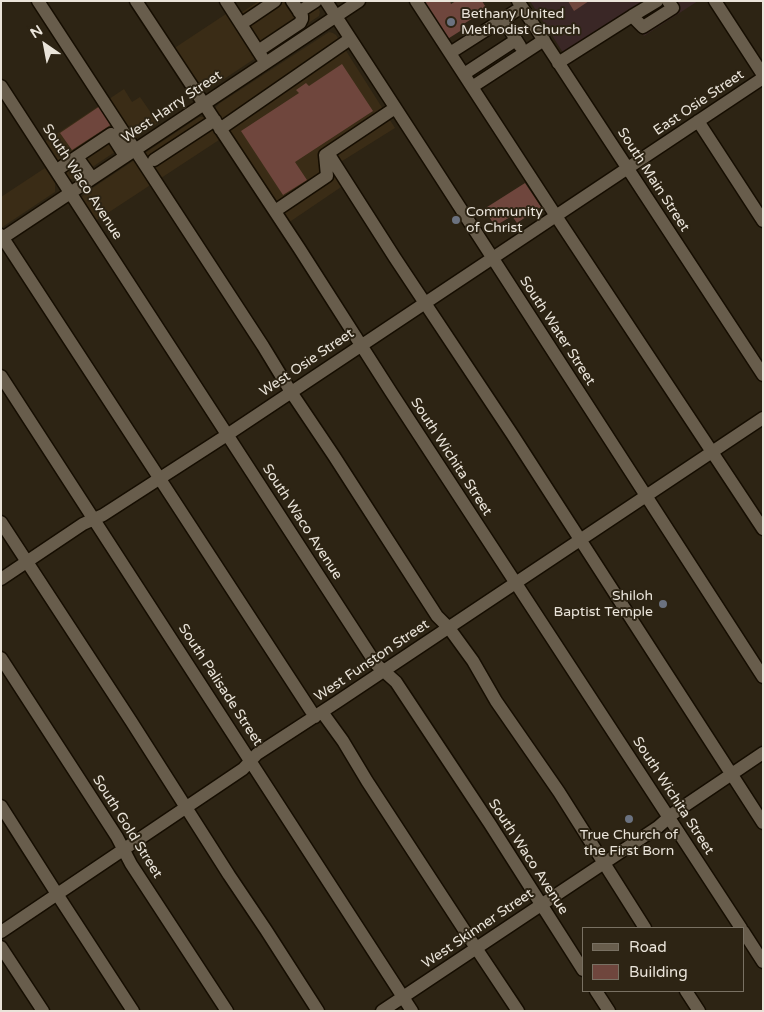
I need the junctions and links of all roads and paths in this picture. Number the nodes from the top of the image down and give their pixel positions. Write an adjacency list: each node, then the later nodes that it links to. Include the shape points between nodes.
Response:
1 (38, 1): 36 (street)
2 (136, 1): 30 (street, South Wichita Street)
3 (226, 1): 17 (street)
4 (275, 1): 17 (street)
5 (316, 1): 13 (street)
6 (326, 1): 15 (street, South Water Street)
7 (359, 1): 15 (street, West Harry Street)
8 (416, 1): 22 (street)
9 (658, 1): 14 (street)
10 (668, 1): 14 (street, via 673,8 643,27)
11 (715, 1): 27 (street)
12 (520, 4): 16 (street); 20 (street, South Main Street)
13 (296, 7): 21 (street, via 302,16 300,23)
14 (632, 16): 25 (street)
15 (336, 17): 18 (street, South Water Street); 24 (street, West Harry Street)
16 (503, 19): 19 (street); 22 (street)
17 (240, 24): 21 (street)
18 (350, 39): 31 (street, South Water Street); 33 (street)
19 (516, 40): 23 (street); 26 (street)
20 (544, 40): 23 (street); 25 (street, South Main Street)
21 (258, 50): 24 (street)
22 (450, 53): 26 (street)
23 (524, 53): 29 (street)
24 (266, 63): 30 (street, West Harry Street)
25 (558, 63): 40 (street, South Main Street)
26 (464, 74): 29 (street)
27 (763, 77): 32 (street, East Osie Street)
28 (1, 86): 41 (street, South Waco Avenue)
29 (472, 87): 45 (street)
30 (204, 104): 33 (street, South Wichita Street); 34 (street, West Harry Street)
31 (395, 108): 37 (street); 48 (street, South Water Street)
32 (698, 121): 40 (street, East Osie Street); 46 (street)
33 (217, 124): 35 (street); 44 (street, South Wichita Street)
34 (162, 132): 35 (street); 36 (street, West Harry Street)
35 (172, 148): 39 (street)
36 (130, 153): 38 (street, via 111,134); 42 (street, West Harry Street); 53 (street)
37 (328, 154): 44 (street, via 325,155 327,176); 49 (street)
38 (78, 157): 41 (street); 42 (street)
39 (154, 160)
40 (627, 168): 45 (street, West Osie Street); 52 (street, South Main Street)
41 (57, 170): 43 (street, South Waco Avenue)
42 (92, 178): 43 (street, West Harry Street)
43 (71, 192): 47 (street, West Harry Street); 55 (street, South Waco Avenue)
44 (275, 211): 50 (street, South Wichita Street)
45 (556, 216): 48 (street, West Osie Street); 56 (street)
46 (763, 222)
47 (2, 237): 57 (street)
48 (492, 258): 49 (street, West Osie Street); 58 (street, South Water Street)
49 (425, 303): 50 (street, West Osie Street); 62 (street)
50 (361, 345): 53 (street, West Osie Street); 65 (street, South Wichita Street)
51 (1, 376): 59 (street, South Palisade Street)
52 (763, 376)
53 (291, 392): 55 (street, West Osie Street); 66 (street, via 437,616)
54 (763, 418): 56 (street, West Funston Street)
55 (227, 434): 57 (street, West Osie Street); 68 (street, South Waco Avenue, via 376,664)
56 (712, 452): 58 (street, West Funston Street); 61 (street)
57 (160, 478): 59 (street, West Osie Street); 70 (street)
58 (646, 496): 62 (street, West Funston Street); 69 (street, South Water Street)
59 (95, 519): 63 (street, West Osie Street); 72 (street, South Palisade Street)
60 (1, 522): 63 (street)
61 (763, 529)
62 (580, 540): 65 (street, West Funston Street); 73 (street)
63 (27, 562): 64 (street, West Osie Street); 75 (street)
64 (1, 579)
65 (516, 583): 66 (street, West Funston Street); 76 (street, South Wichita Street)
66 (449, 628): 68 (street, West Funston Street); 79 (street)
67 (1, 658): 78 (street, South Gold Street)
68 (384, 671): 70 (street, West Funston Street); 81 (street, South Waco Avenue, via 396,682)
69 (763, 677)
70 (318, 714): 72 (street, West Funston Street); 87 (street, via 343,741)
71 (763, 754): 73 (street, West Skinner Street)
72 (251, 761): 75 (street, West Funston Street); 92 (street, South Palisade Street)
73 (732, 774): 76 (street, West Skinner Street); 77 (street)
74 (1, 806): 80 (street)
75 (187, 807): 78 (street, West Funston Street); 96 (street)
76 (669, 817): 79 (street, West Skinner Street); 83 (street, South Wichita Street)
77 (763, 823)
78 (124, 849): 80 (street, West Funston Street); 95 (street, South Gold Street)
79 (604, 862): 81 (street, West Skinner Street); 82 (street)
80 (57, 894): 84 (street, West Funston Street); 94 (street)
81 (541, 905): 87 (street, West Skinner Street); 89 (street, South Waco Avenue)
82 (644, 927)
83 (740, 927)
84 (1, 932)
85 (744, 933): 88 (street, South Wichita Street)
86 (1, 947): 93 (street)
87 (476, 948): 92 (street, West Skinner Street); 99 (street)
88 (763, 962)
89 (582, 968)
90 (597, 992): 100 (street)
91 (687, 992): 101 (street)
92 (403, 997): 97 (street, West Skinner Street); 98 (street, South Palisade Street)
93 (43, 1011)
94 (132, 1011)
95 (227, 1011)
96 (318, 1011)
97 (382, 1011)
98 (412, 1011)
99 (518, 1011)
100 (609, 1011)
101 (699, 1011)

